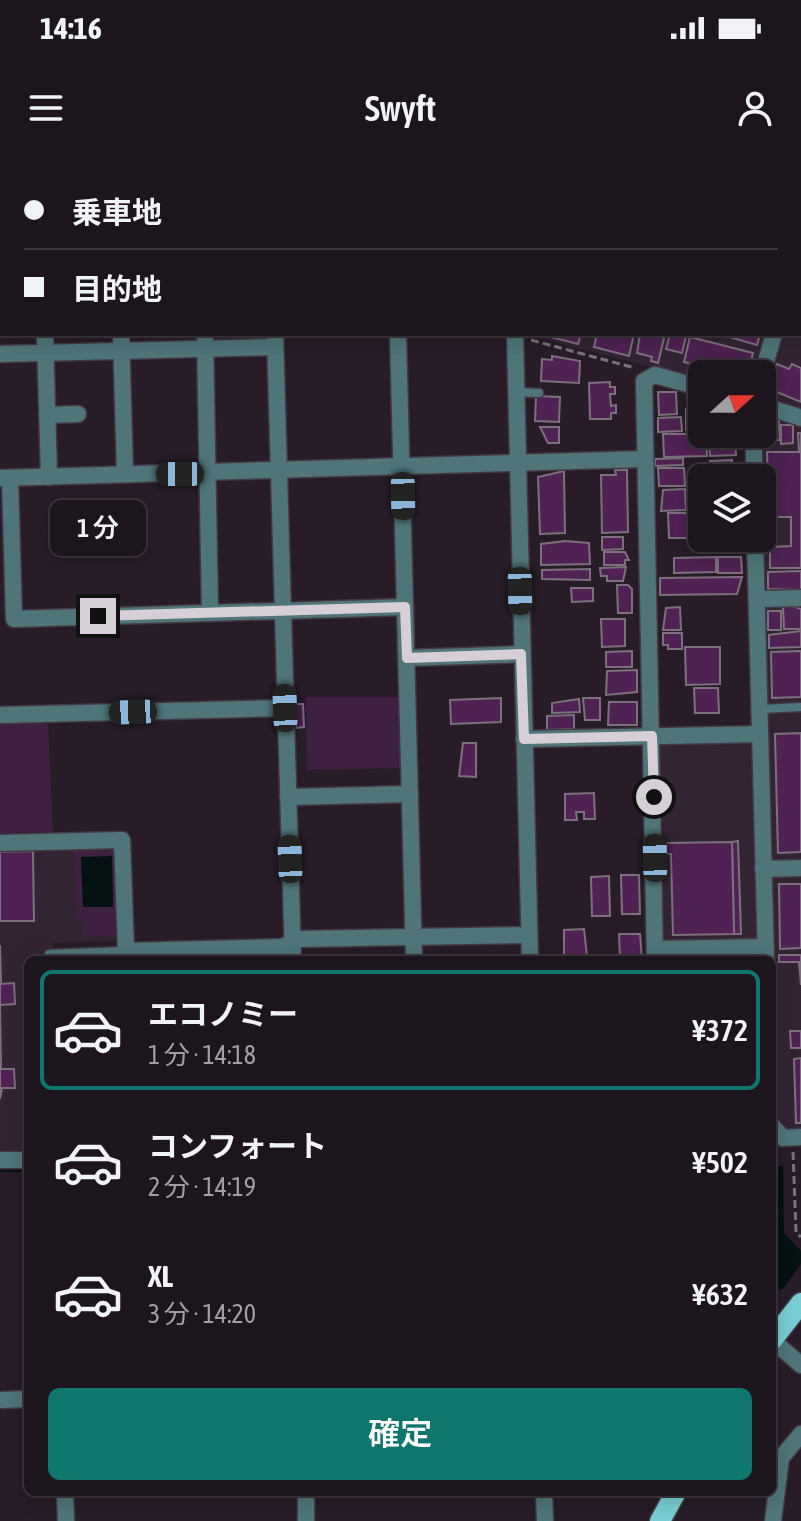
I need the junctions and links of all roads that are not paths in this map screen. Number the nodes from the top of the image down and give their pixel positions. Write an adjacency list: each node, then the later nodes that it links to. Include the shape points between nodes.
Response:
1 (45, 336): 8 (street)
2 (398, 336): 20 (street)
3 (773, 336): 10 (street)
4 (523, 337): 12 (street)
5 (275, 340): 7 (street); 21 (street)
6 (121, 342): 7 (street); 8 (street); 22 (street)
7 (205, 342): 23 (street)
8 (46, 353): 9 (street); 16 (street)
9 (0, 354)
10 (766, 360)
11 (688, 384): 18 (street, via 646,377)
12 (515, 392): 13 (lane); 19 (street)
13 (539, 393)
14 (776, 410): 17 (street)
15 (78, 414): 16 (street)
16 (47, 415): 24 (street)
17 (801, 418)
18 (645, 459): 19 (street); 40 (street)
19 (516, 463): 20 (street); 33 (street)
20 (402, 468): 21 (street); 29 (street)
21 (280, 471): 23 (street); 30 (street)
22 (125, 474): 23 (street); 24 (street)
23 (208, 474): 31 (street)
24 (49, 477): 25 (street)
25 (5, 478): 32 (street)
26 (755, 552): 28 (street)
27 (801, 598): 28 (street)
28 (757, 599): 37 (street)
29 (405, 607): 30 (street); 34 (street)
30 (282, 611): 31 (street); 36 (street)
31 (210, 613): 32 (street)
32 (7, 619)
33 (521, 654): 34 (street); 41 (street)
34 (407, 658): 42 (street)
35 (801, 707): 37 (lane)
36 (285, 708): 38 (street); 43 (street)
37 (759, 709): 39 (street)
38 (0, 715)
39 (760, 734): 40 (street); 46 (street)
40 (652, 736): 41 (street); 53 (street)
41 (524, 739): 47 (street)
42 (410, 794): 43 (street); 48 (street)
43 (288, 797): 49 (street)
44 (0, 843): 50 (street, via 122,840)
45 (801, 868): 46 (street)
46 (763, 869): 51 (street)
47 (529, 935): 48 (street); 56 (street)
48 (413, 937): 49 (street); 55 (street)
49 (292, 942): 50 (street, via 282,947); 54 (street)
50 (126, 951): 52 (lane)
51 (765, 953): 53 (street)
52 (49, 954)
53 (656, 955)
54 (293, 956)
55 (414, 956)
56 (530, 956)
57 (776, 1130): 58 (street, via 783,1138)
58 (801, 1137)
59 (0, 1160): 60 (street)
60 (24, 1160)
61 (801, 1306): 62 (main road)
62 (776, 1335)
63 (776, 1343): 64 (street)
64 (801, 1365)
65 (24, 1399): 66 (street)
66 (0, 1400)
67 (801, 1434): 76 (street, via 781,1458)
68 (65, 1496): 72 (street)
69 (306, 1496): 73 (street)
70 (544, 1496): 74 (street)
71 (674, 1496): 75 (main road)
72 (66, 1521)
73 (306, 1521)
74 (545, 1521)
75 (660, 1521)
76 (773, 1521)

